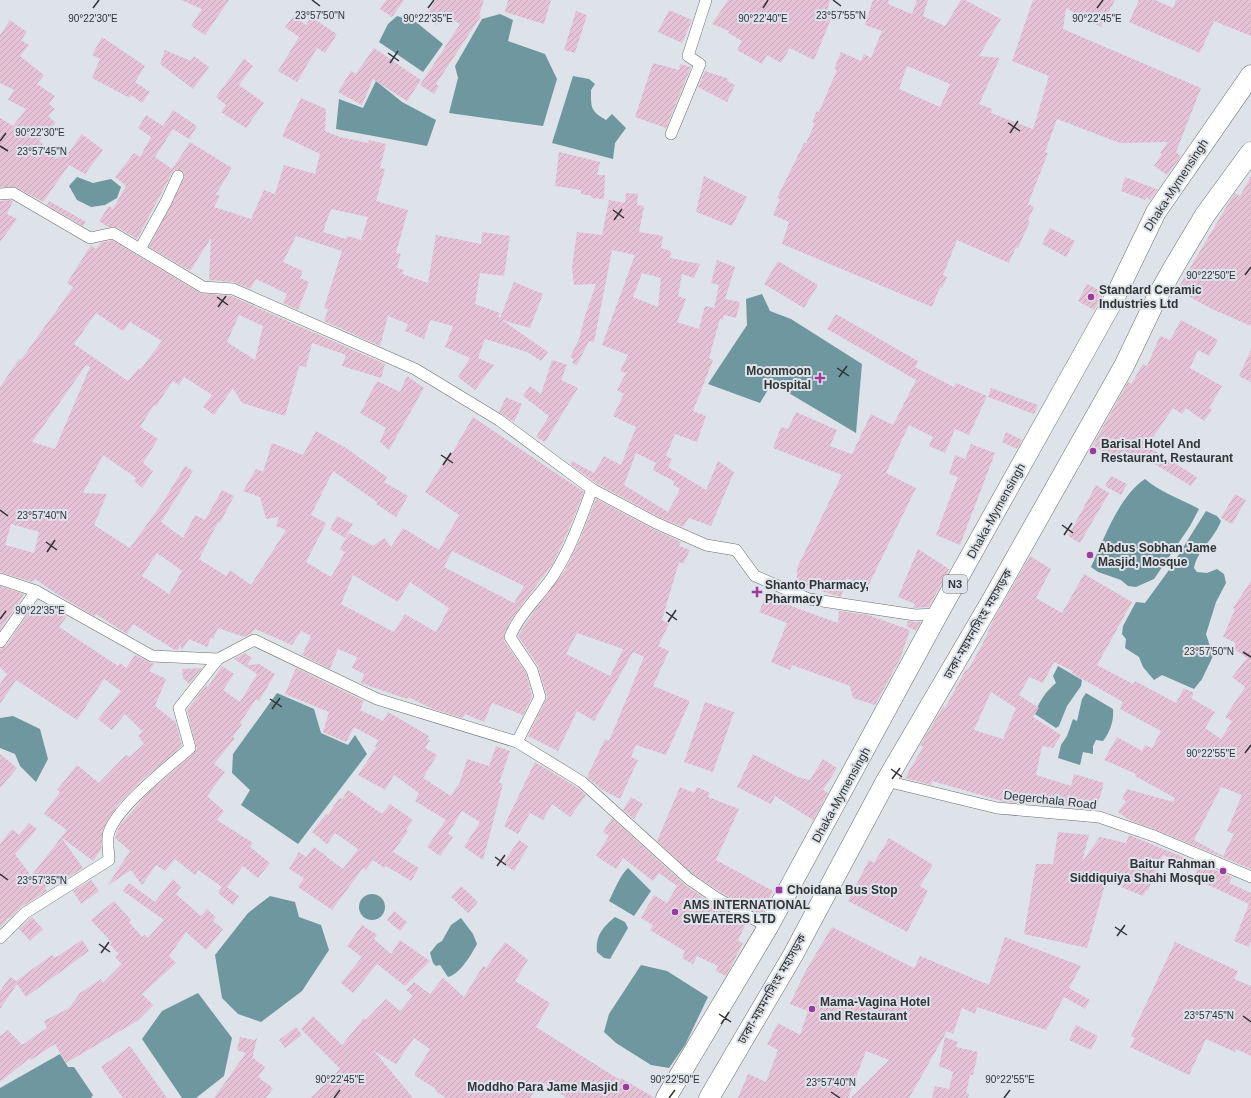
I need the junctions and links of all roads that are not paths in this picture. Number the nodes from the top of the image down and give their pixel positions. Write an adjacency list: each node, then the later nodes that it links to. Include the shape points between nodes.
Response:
1 (706, 0): 3 (street, via 688,56 700,64)
2 (1251, 75): 11 (highway, Dhaka-Mymensingh / N3, via 1156,212 1115,296)
3 (671, 134)
4 (1251, 152): 15 (highway, ঢাকা-ময়মনসিংহ মহাসড়ক, via 1205,215 1175,265 1124,366)
5 (178, 176): 7 (street)
6 (0, 194): 7 (street, via 13,193 90,238 113,233)
7 (140, 249): 8 (street, via 203,287 233,289 415,370 498,420)
8 (592, 490): 11 (street, via 706,545 736,550 755,576 809,599 915,615); 14 (street, via 572,540 553,576 513,628 510,636 532,670 540,697)
9 (0, 579): 10 (street)
10 (36, 591): 12 (street); 13 (street, via 152,656)
11 (938, 614): 17 (highway, Dhaka-Mymensingh / N3)
12 (0, 642)
13 (218, 659): 14 (street, via 254,640 377,699); 18 (street, via 179,708 190,748 140,792 115,821 108,833 109,860 25,913)
14 (517, 742): 17 (street, via 582,782 689,879)
15 (886, 781): 16 (street, Degerchala Road, via 997,808 1099,817 1154,836); 20 (highway, ঢাকা-ময়মনসিংহ মহাসড়ক, via 793,955)
16 (1251, 877)
17 (768, 927): 19 (highway, Dhaka-Mymensingh / N3)
18 (0, 938)
19 (666, 1098)
20 (709, 1098)

